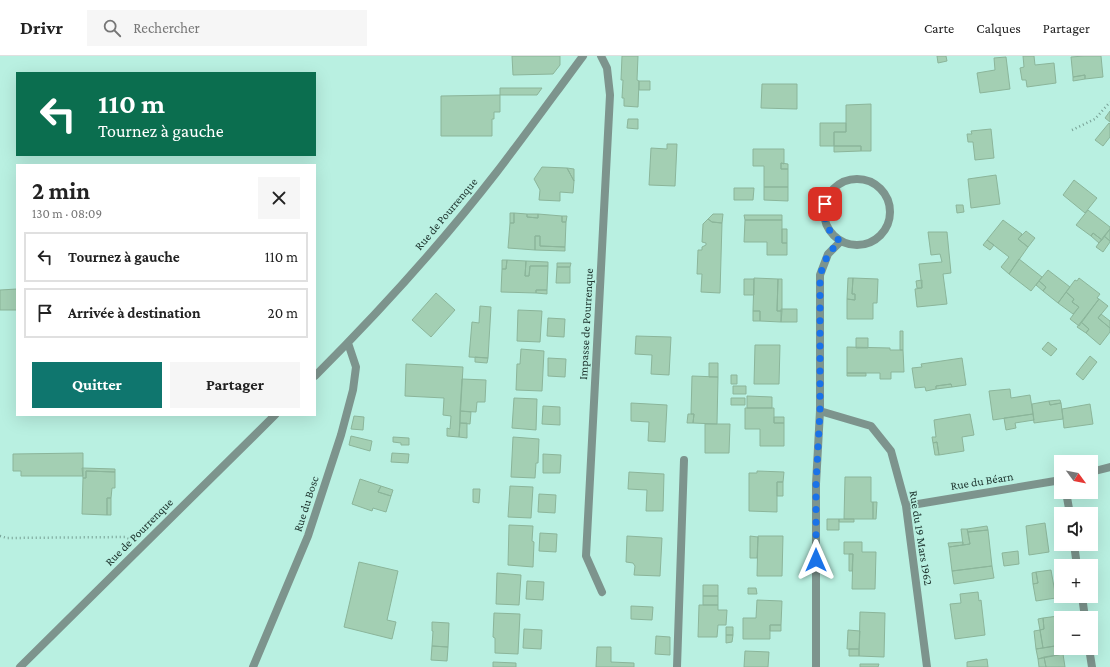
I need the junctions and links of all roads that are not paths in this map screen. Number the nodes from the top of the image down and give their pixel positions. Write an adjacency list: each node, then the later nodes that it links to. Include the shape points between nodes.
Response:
1 (583, 56): 4 (street, Rue de Pourrenque, via 455,224)
2 (601, 56): 13 (street, Impasse de Pourrenque, via 607,68 610,95 586,556)
3 (840, 241): 3 (street, via 862,245 881,235 890,215 885,194 878,186 857,179 846,181 829,194 824,214 826,225); 6 (street, via 828,254 820,275)
4 (348, 343): 5 (street, Rue de Pourrenque); 16 (street, Rue du Bosc, via 356,367 353,390 341,435 308,536)
5 (316, 375)
6 (820, 411): 12 (street, Rue du 19 Mars 1962, via 871,426 891,451); 18 (street, via 816,484)
7 (274, 416): 15 (street, Rue de Pourrenque)
8 (684, 460): 17 (street)
9 (1110, 467): 10 (street)
10 (1098, 470)
11 (1054, 481): 12 (street, Rue du Béarn)
12 (906, 506): 19 (street, Rue du 19 Mars 1962)
13 (602, 592)
14 (1090, 655): 20 (street)
15 (20, 667)
16 (253, 667)
17 (677, 667)
18 (816, 667)
19 (927, 667)
20 (1092, 667)

